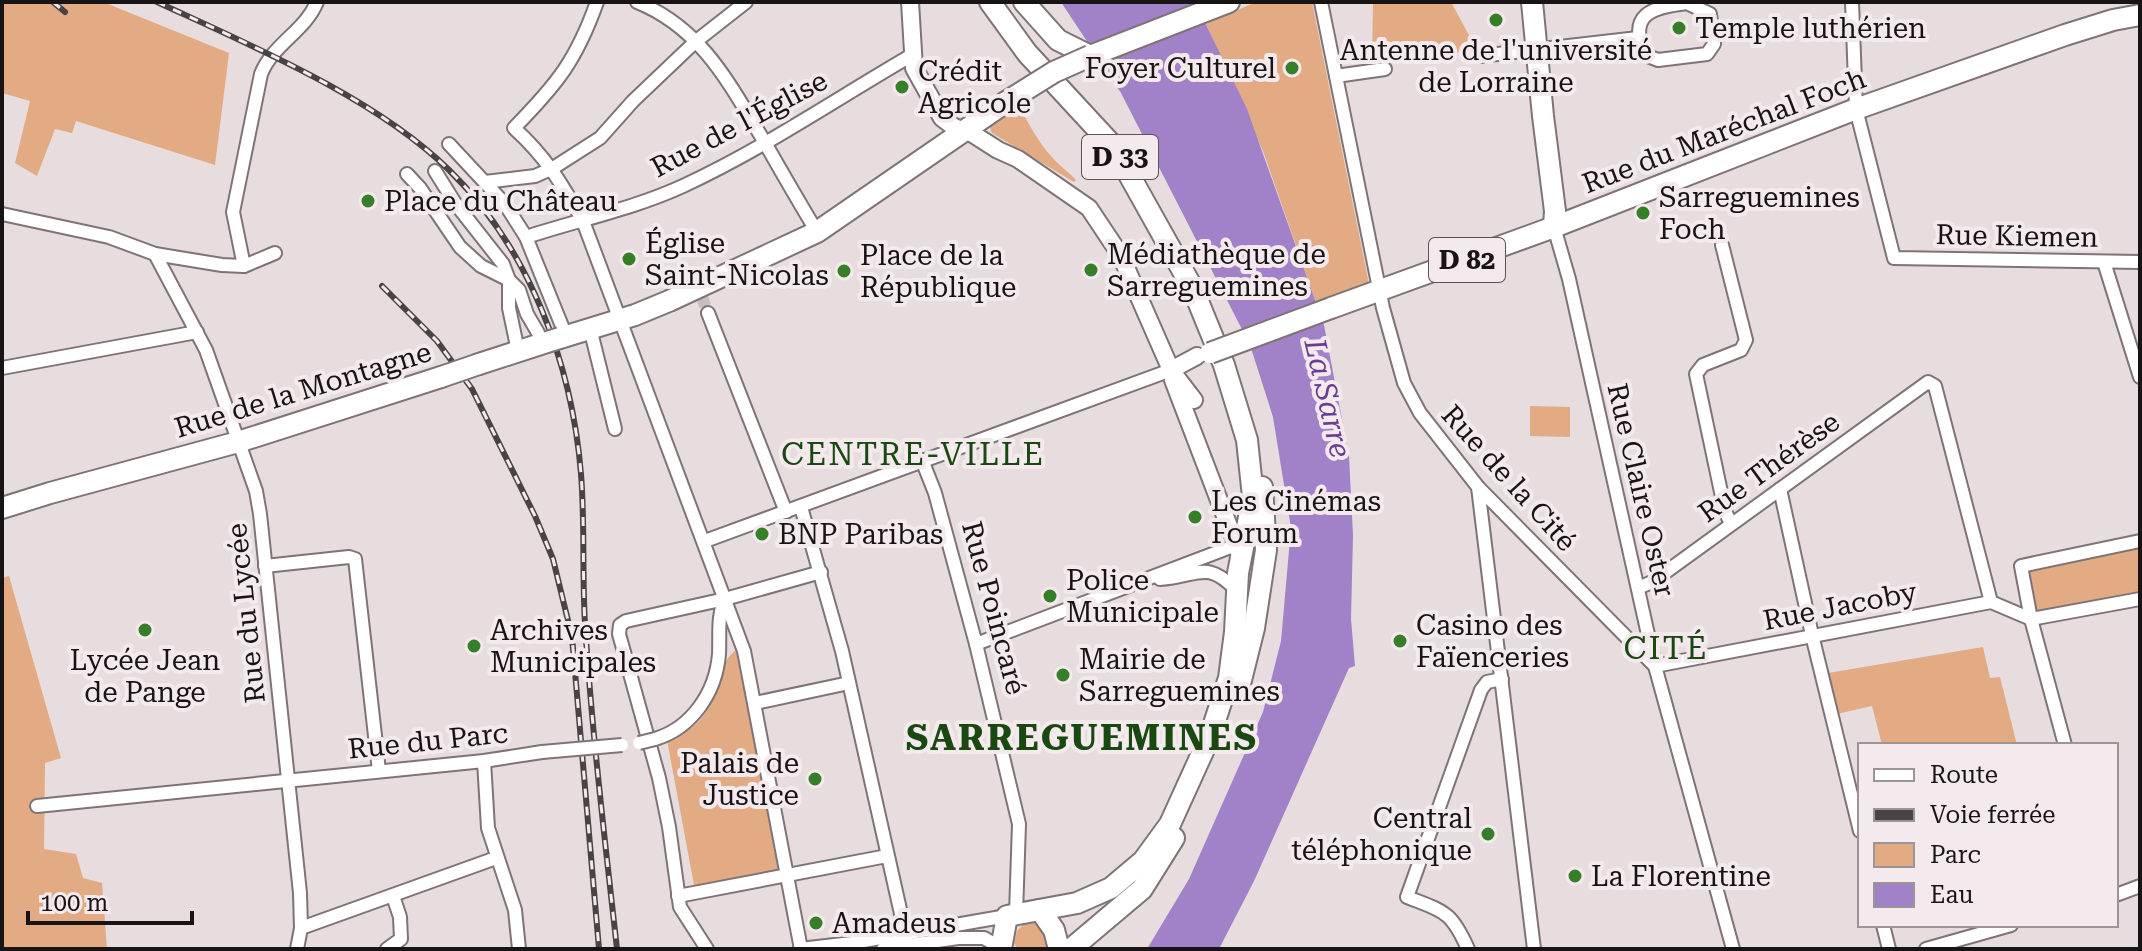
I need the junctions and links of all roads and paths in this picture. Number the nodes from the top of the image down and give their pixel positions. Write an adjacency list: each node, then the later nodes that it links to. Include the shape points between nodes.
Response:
1 (317, 2): 41 (street, via 311,17 271,56 261,74 233,212)
2 (597, 2): 27 (street, via 569,64 514,128)
3 (637, 2): 16 (street)
4 (746, 2): 16 (street)
5 (910, 2): 18 (street)
6 (990, 2): 66 (main road, D 33, via 1027,53 1113,146 1193,289 1247,440 1253,497)
7 (1003, 2): 102 (main road, D 33, via 1036,47 1121,140 1200,285 1236,362 1257,438 1266,550 1234,704 1173,841 1142,889)
8 (1321, 2): 22 (street, Rue de la Cité)
9 (1532, 2): 17 (main road)
10 (1687, 2): 15 (street, via 1657,7 1640,24); 15 (street, via 1710,14 1714,44 1707,54 1658,60 1645,55)
11 (1852, 2): 23 (street)
12 (1227, 3): 19 (main road, Rue de la Montagne)
13 (1028, 7): 19 (main road, via 1058,40)
14 (2140, 15): 23 (main road, Rue du Maréchal Foch, via 2065,35)
15 (1638, 38): 17 (street)
16 (695, 42): 25 (street, via 732,85); 27 (street, via 600,138)
17 (1537, 49): 20 (street); 33 (main road)
18 (912, 55): 24 (street, via 917,76 942,118); 25 (street, Rue de l'Église)
19 (1090, 56): 24 (main road, Rue de la Montagne, bridge, via 1054,72)
20 (1480, 56)
21 (1385, 69): 22 (street)
22 (1336, 76): 43 (street, Rue de la Cité)
23 (1856, 109): 33 (main road, Rue du Maréchal Foch); 39 (street, Rue Kiemen, via 1894,258)
24 (963, 130): 34 (main road, Rue de la Montagne); 52 (street, via 1018,159 1089,208 1121,256)
25 (764, 142): 32 (street, Rue de l'Église, via 682,187); 34 (street)
26 (449, 144): 30 (street)
27 (553, 168): 30 (street, via 535,176); 32 (street)
28 (435, 171): 42 (street, via 503,264)
29 (407, 174): 42 (street, via 460,247 481,266)
30 (485, 182): 35 (street)
31 (2, 214): 38 (street, via 109,237)
32 (583, 221): 35 (street, Rue de l'Église); 45 (street)
33 (1554, 227): 43 (main road, Rue du Maréchal Foch / D 82); 71 (street, Rue Claire Oster)
34 (817, 232): 45 (main road, Rue de la Montagne, via 699,291)
35 (526, 237): 48 (street)
36 (1722, 245): 63 (street, via 1746,340 1741,350 1703,365 1696,374)
37 (275, 253): 41 (street)
38 (155, 254): 41 (street); 47 (street, Rue du Lycée)
39 (2104, 262): 40 (street, Rue Kiemen); 53 (street)
40 (2140, 262)
41 (244, 266)
42 (509, 280): 48 (street, via 519,290 527,314); 49 (street)
43 (1381, 290): 50 (main road, Rue du Maréchal Foch / D 82, bridge); 58 (street, Rue de la Cité, via 1404,383 1420,413)
44 (708, 313): 62 (street)
45 (618, 320): 46 (main road, Rue de la Montagne); 64 (street)
46 (590, 328): 48 (main road, Rue de la Montagne); 55 (street)
47 (197, 332): 51 (street); 56 (street, Rue du Lycée)
48 (554, 340): 49 (main road, Rue de la Montagne)
49 (518, 351): 56 (main road, Rue de la Montagne, bridge)
50 (1204, 354): 52 (street)
51 (2, 368)
52 (1171, 370): 54 (street); 57 (street); 66 (street)
53 (2140, 377)
54 (1194, 400)
55 (615, 429)
56 (238, 442): 61 (main road, Rue de la Montagne); 67 (street, Rue du Lycée, via 256,491)
57 (922, 460): 60 (street); 78 (street, Rue Poincaré)
58 (1478, 487): 79 (street, Rue de la Cité); 80 (street)
59 (1780, 489): 63 (street, Rue Thérèse); 75 (street, Rue Thérèse, via 1928,382 1935,386); 77 (street)
60 (801, 507): 62 (street); 68 (street)
61 (2, 508)
62 (786, 512): 64 (street)
63 (1731, 524): 71 (street, Rue Thérèse)
64 (705, 541): 73 (street)
65 (2140, 541): 76 (street, via 2021,566)
66 (1242, 546): 69 (street); 70 (street); 72 (main road, D 33)
67 (265, 566): 85 (street, via 355,559); 86 (street, Rue du Lycée)
68 (821, 572): 73 (street); 81 (street)
69 (1164, 579): 70 (street); 72 (street, via 1205,571 1223,577)
70 (1149, 580): 78 (street)
71 (1638, 588): 79 (street, Rue Claire Oster)
72 (1237, 591): 96 (main road, D 33, via 1234,649 1220,711 1162,837 1133,872 1111,888 1090,899)
73 (725, 599): 82 (street); 84 (street, Rue du Parc, bridge, via 718,663 709,691 679,729 622,745); 95 (street, via 620,625 659,778)
74 (2140, 599): 76 (street)
75 (1991, 602): 76 (street); 77 (street, Rue Jacoby)
76 (2031, 619): 83 (street)
77 (1812, 635): 79 (street, Rue Jacoby); 88 (street)
78 (976, 644): 97 (street, Rue Poincaré, via 1019,824)
79 (1655, 666): 112 (street, Rue Claire Oster)
80 (1502, 679): 110 (street, via 1487,682 1481,690 1407,897 1446,913); 111 (street)
81 (849, 683): 82 (street); 89 (street)
82 (755, 703): 91 (street)
83 (2064, 743)
84 (484, 761): 85 (street, Rue du Parc); 90 (street, via 488,828)
85 (379, 771): 86 (street, Rue du Parc)
86 (289, 781): 87 (street, Rue du Parc); 100 (street, Rue du Lycée)
87 (37, 806)
88 (1858, 823)
89 (887, 856): 91 (street); 101 (street)
90 (496, 858): 94 (street); 105 (street, via 515,910)
91 (787, 875): 95 (street); 107 (street)
92 (2140, 886): 93 (street)
93 (2118, 894)
94 (393, 896): 100 (street); 104 (street, via 401,939)
95 (678, 896): 106 (street, via 685,919)
96 (1040, 910): 97 (main road, D 33); 102 (main road)
97 (1012, 915): 101 (street); 109 (main road)
98 (1884, 927): 113 (street)
99 (2004, 927): 114 (street)
100 (301, 928): 103 (street, Rue du Lycée)
101 (907, 939): 107 (street); 108 (street); 109 (street, via 984,938)
102 (1062, 948)
103 (297, 949)
104 (387, 949)
105 (519, 949)
106 (707, 949)
107 (800, 949)
108 (883, 949)
109 (1002, 949)
110 (1468, 949)
111 (1534, 949)
112 (1733, 949)
113 (1889, 949)
114 (1926, 949)

